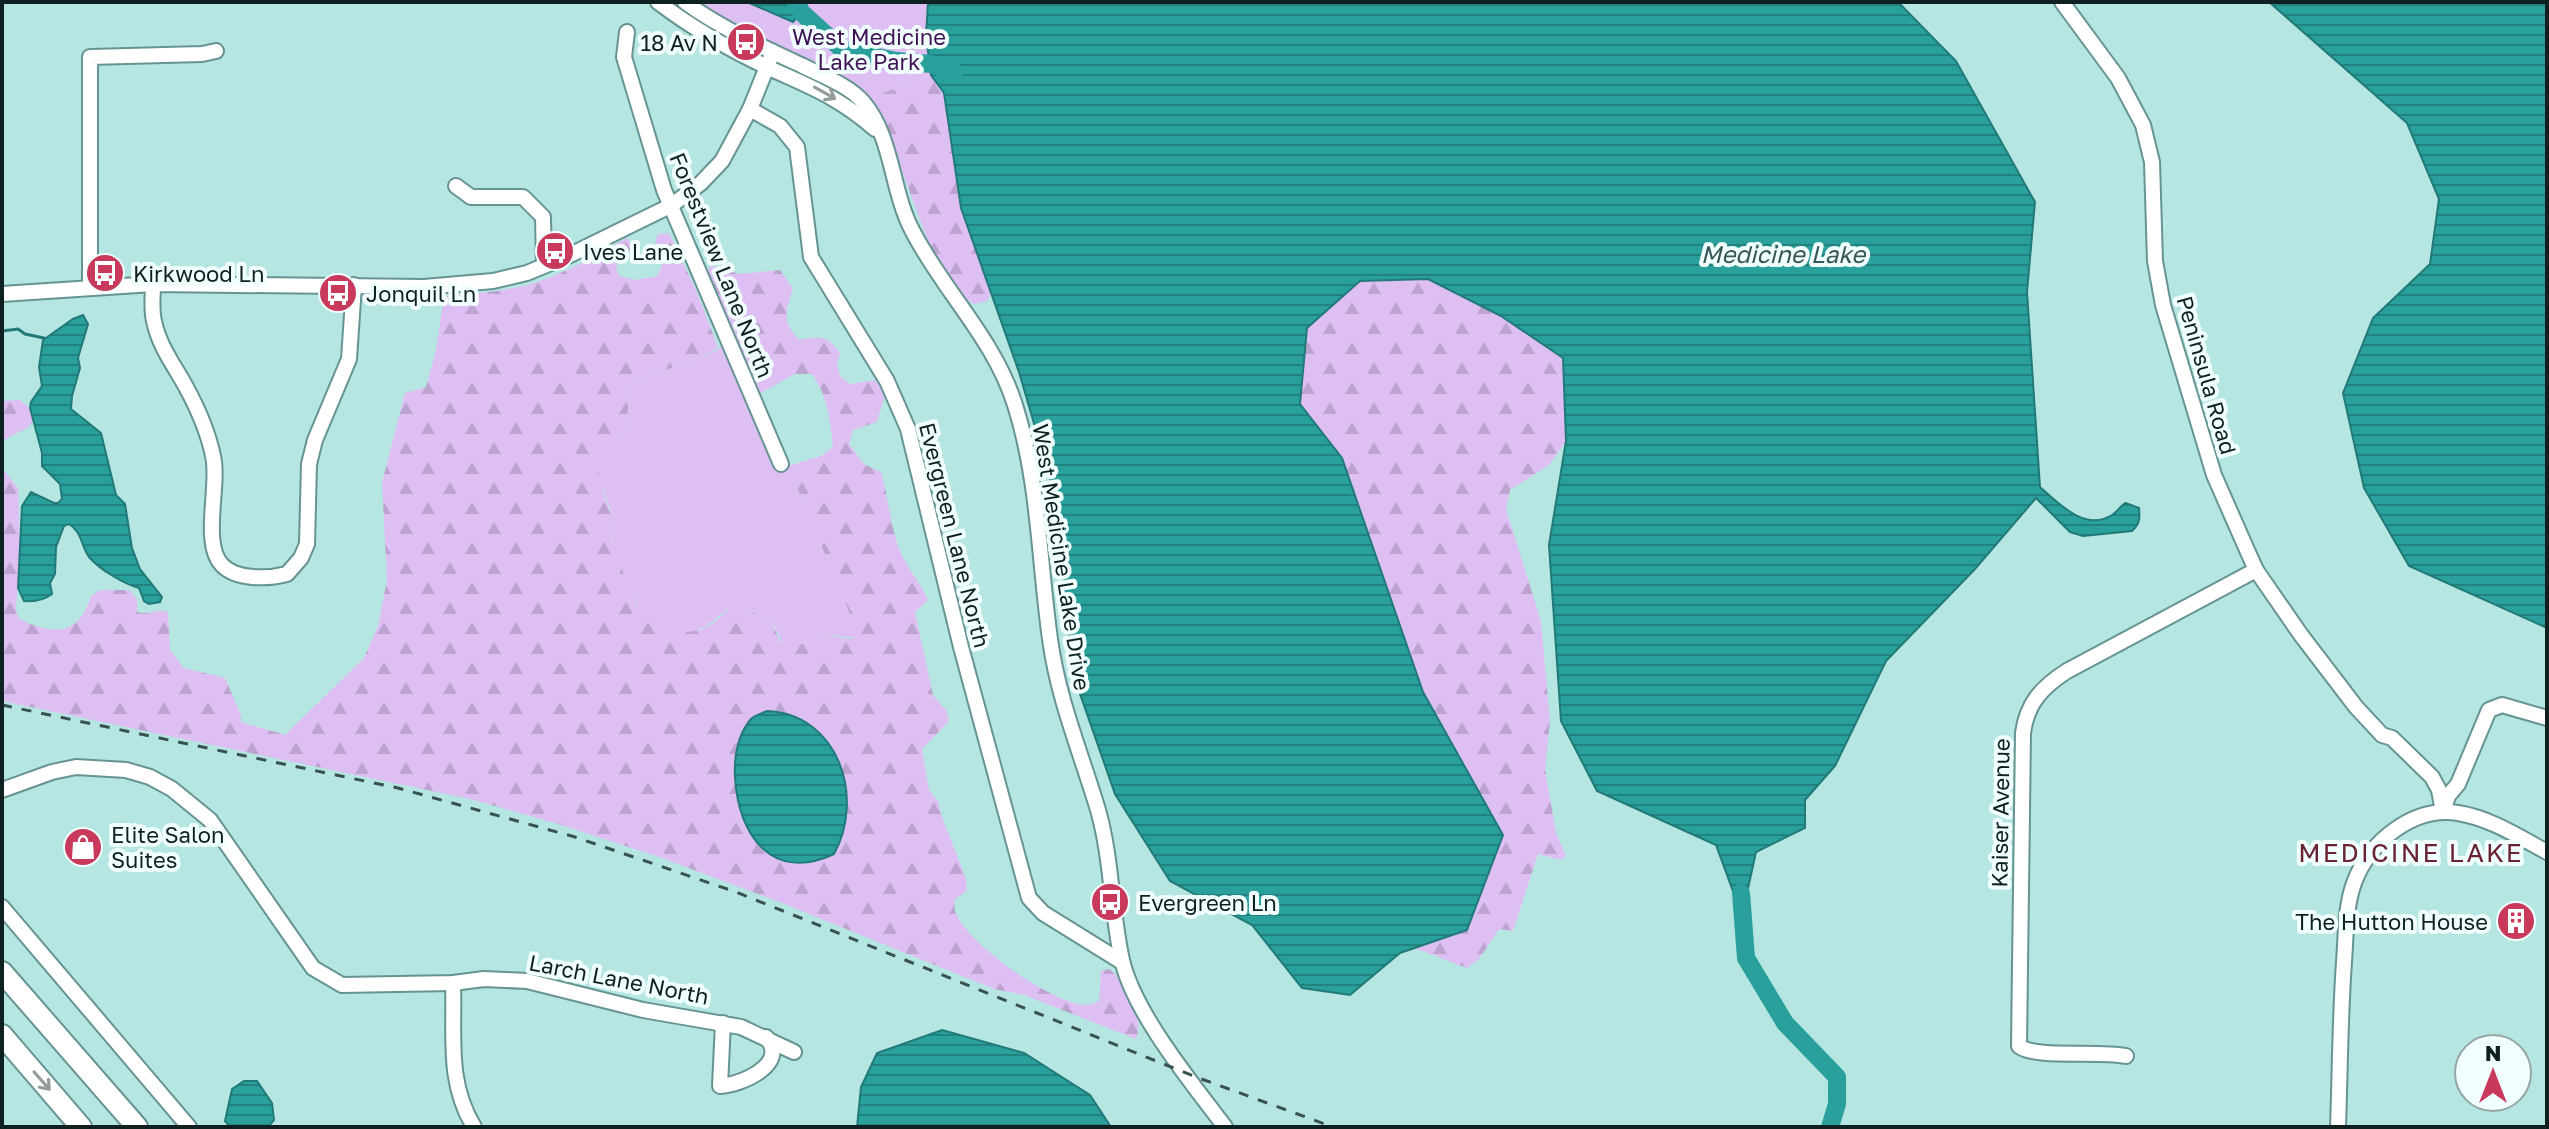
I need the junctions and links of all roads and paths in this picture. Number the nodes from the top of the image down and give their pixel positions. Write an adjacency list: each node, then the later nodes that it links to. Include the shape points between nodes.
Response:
1 (658, 2): 7 (street)
2 (685, 2): 6 (street, West Medicine Lake Drive)
3 (2062, 2): 18 (street, Peninsula Road, via 2118,78 2143,125 2152,162 2155,261 2163,305 2214,475)
4 (627, 32): 11 (street, Forestview Lane North, via 624,57)
5 (216, 51): 15 (street, via 90,57)
6 (773, 52): 7 (street); 9 (street, West Medicine Lake Drive, via 862,101)
7 (767, 67): 8 (street); 9 (street, one-way to 9, via 833,97)
8 (750, 109): 11 (street, via 722,161); 24 (street, Evergreen Lane North, via 780,126 797,147 811,257 887,381 908,429 1029,898 1043,913)
9 (881, 135): 24 (street, West Medicine Lake Drive, via 909,226 987,342 1016,408 1032,482 1054,667 1103,832)
10 (456, 186): 12 (street, via 471,197 523,197 543,217)
11 (672, 205): 12 (street); 17 (street, Forestview Lane North)
12 (544, 265): 14 (street, via 458,285)
13 (153, 284): 14 (street); 14 (street, via 158,336 204,423 214,460 214,553 224,567 240,574 278,576 287,574 307,544 309,464 349,359); 15 (street)
14 (354, 285)
15 (90, 286): 16 (street)
16 (2, 294)
17 (781, 464)
18 (2256, 570): 21 (street, Peninsula Road, via 2308,645 2382,735 2384,745 2426,785); 31 (street, Kaiser Avenue, via 2067,671 2042,688 2028,711 2023,733 2019,1046 2030,1052)
19 (2547, 718): 21 (street, via 2502,705 2489,710)
20 (2, 790): 26 (street, Larch Lane North, via 76,767 150,777 210,820 302,955 326,978 357,986)
21 (2443, 812): 22 (street, via 2489,822); 37 (street, via 2394,830 2355,880 2347,916)
22 (2547, 852)
23 (4, 915): 34 (street)
24 (1122, 962): 36 (street, West Medicine Lake Drive, via 1149,1020)
25 (2, 972): 33 (highway)
26 (453, 983): 27 (street, Larch Lane North, via 527,981 643,1010); 35 (street, via 454,1073)
27 (723, 1023): 29 (street, Larch Lane North); 29 (street, via 720,1086 759,1073 772,1051)
28 (2, 1035): 32 (highway, one-way to 32)
29 (766, 1037): 30 (street, Larch Lane North)
30 (794, 1052)
31 (2126, 1056)
32 (81, 1127)
33 (137, 1127)
34 (189, 1127)
35 (474, 1127)
36 (1225, 1127)
37 (2338, 1127)

